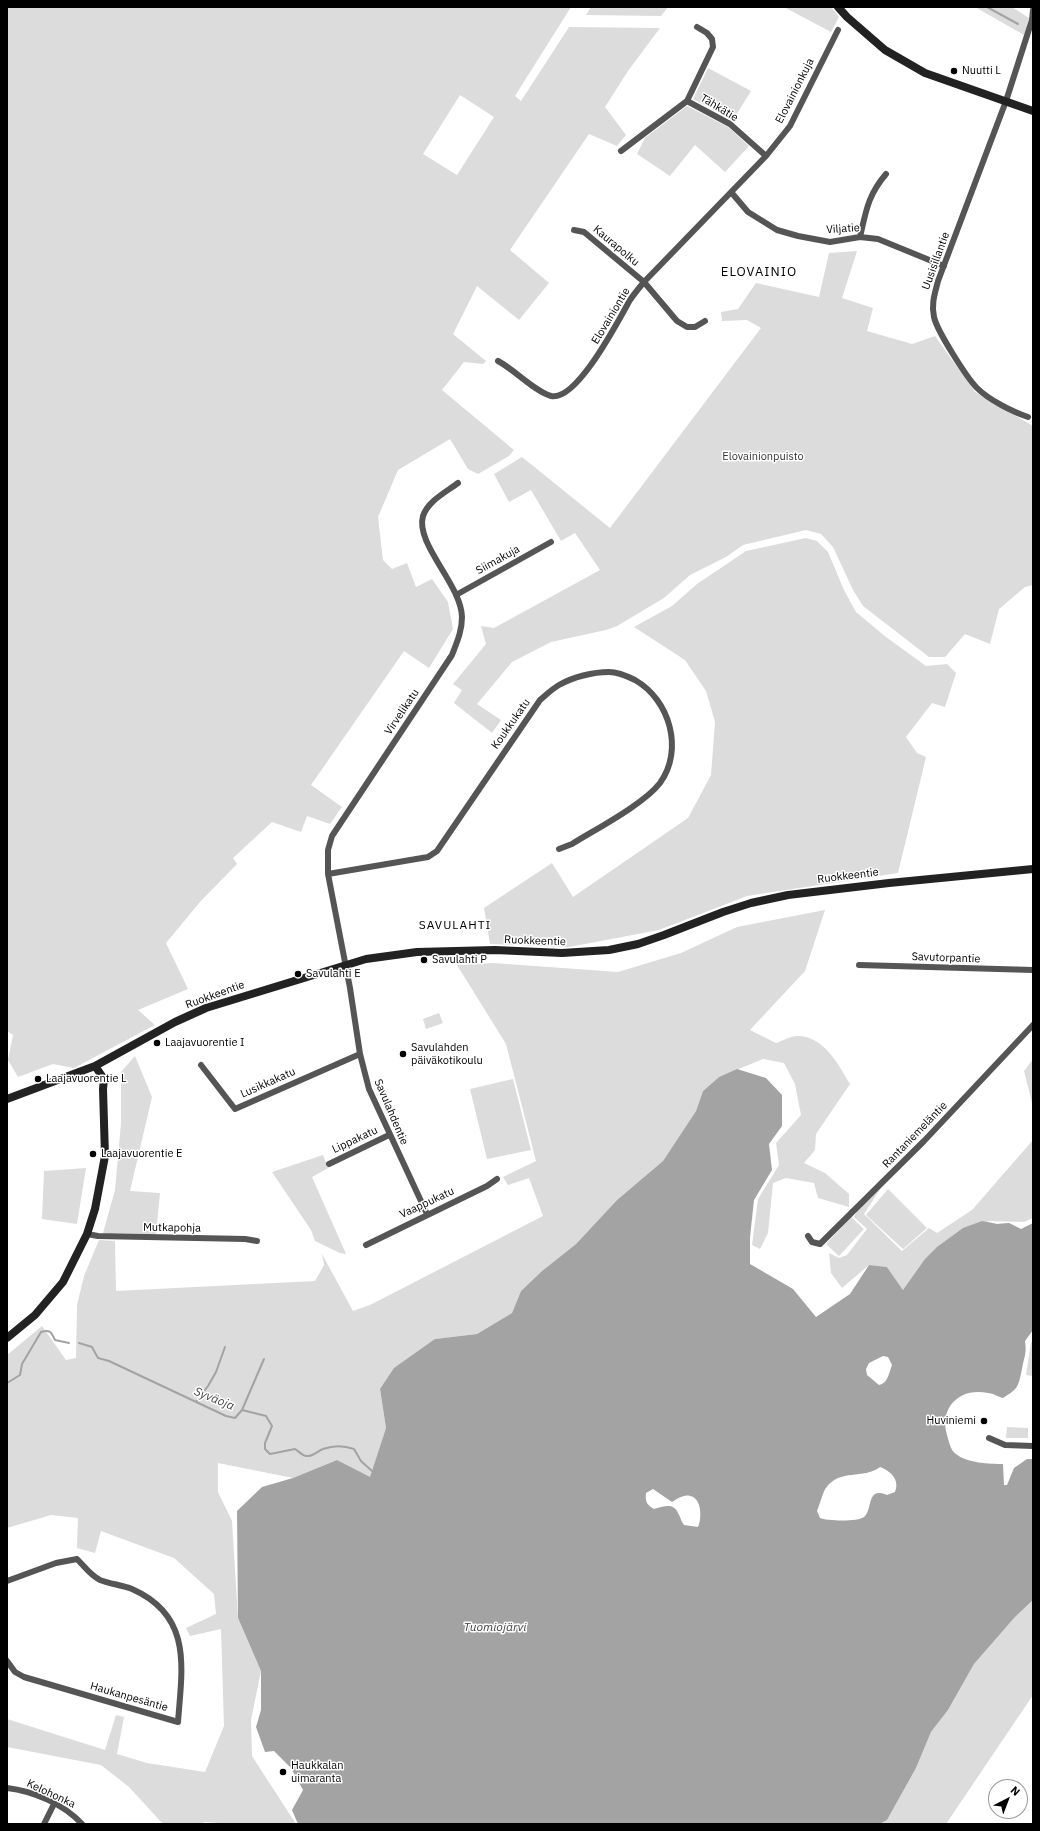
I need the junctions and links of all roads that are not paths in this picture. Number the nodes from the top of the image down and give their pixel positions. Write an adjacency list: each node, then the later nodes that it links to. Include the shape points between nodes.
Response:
1 (838, 7): 6 (street, via 885,50 925,73)
2 (1033, 10): 6 (street, Uusisillantie)
3 (697, 27): 5 (street, via 712,38 713,47)
4 (838, 30): 9 (street, Elovainionkuja, via 790,126)
5 (687, 101): 8 (street, Tähkätie); 9 (street, Tähkätie, via 730,124)
6 (1006, 101): 7 (street); 14 (street, Uusisillantie)
7 (1033, 111)
8 (621, 151)
9 (766, 156): 11 (street, Elovainionkuja)
10 (886, 174): 13 (street, via 875,187 868,202)
11 (731, 192): 13 (street, Viljatie, via 748,212 777,230 830,242); 15 (street, Elovainiontie)
12 (574, 230): 15 (street, Kaurapolku, via 584,232)
13 (860, 237): 14 (street, Viljatie, via 878,239)
14 (944, 266): 18 (street, Uusisillantie, via 933,299 934,317 940,334 977,388)
15 (644, 282): 16 (street, Kaurapolku, via 677,321 687,327 695,327); 17 (street, Elovainiontie, via 600,353 568,392 553,397 541,392 514,370)
16 (705, 321)
17 (498, 361)
18 (1028, 417)
19 (458, 483): 21 (street, Virvelikatu, via 432,503 424,516 422,529 427,544)
20 (551, 542): 21 (street, Siimakuja)
21 (456, 595): 24 (street, Virvelikatu, via 462,615 461,632 452,655 332,836 328,850)
22 (559, 849): 24 (street, Koukkukatu, via 572,844 647,797 665,774 672,749 670,727 656,698 640,683 629,677 609,672 580,677 558,685 540,700 437,850 428,857)
23 (1033, 869): 25 (street, Ruokkeentie, via 890,882 788,895 751,903 638,944 609,950 562,953 495,950 417,952 387,955)
24 (328, 874): 25 (street, Virvelikatu)
25 (345, 965): 29 (street, Savulahdentie); 31 (street, Ruokkeentie, via 206,1008)
26 (859, 965): 27 (street, Savutorpantie)
27 (1033, 970)
28 (1033, 1026): 38 (street, Rantaniemeläntie, via 924,1141 820,1244 812,1242)
29 (360, 1054): 30 (street, Lusikkakatu, via 236,1109); 33 (street, Savulahdentie, via 369,1089)
30 (201, 1065)
31 (95, 1066): 32 (street, Ruokkeentie); 37 (street, via 104,1079 105,1156)
32 (7, 1099)
33 (389, 1135): 34 (street, Lippakatu); 36 (street, Savulahdentie)
34 (329, 1164)
35 (497, 1179): 36 (street, Vaappukatu)
36 (427, 1214): 40 (street, Vaappukatu)
37 (88, 1234): 39 (street, Mutkapohja); 41 (street, via 63,1282 35,1315)
38 (808, 1236)
39 (257, 1241)
40 (366, 1245)
41 (7, 1338)
42 (989, 1438): 43 (street, via 1004,1445)
43 (1033, 1446)
44 (7, 1581): 45 (street, Haukanpesäntie, via 56,1563 77,1559 100,1579 131,1588 152,1601 171,1622 182,1653 178,1722 24,1677 15,1672)
45 (7, 1661)
46 (7, 1788): 47 (street, Kelohonka, via 22,1790)
47 (54, 1804): 48 (street); 49 (street, Kelohonka, via 75,1816)
48 (44, 1824)
49 (82, 1824)

